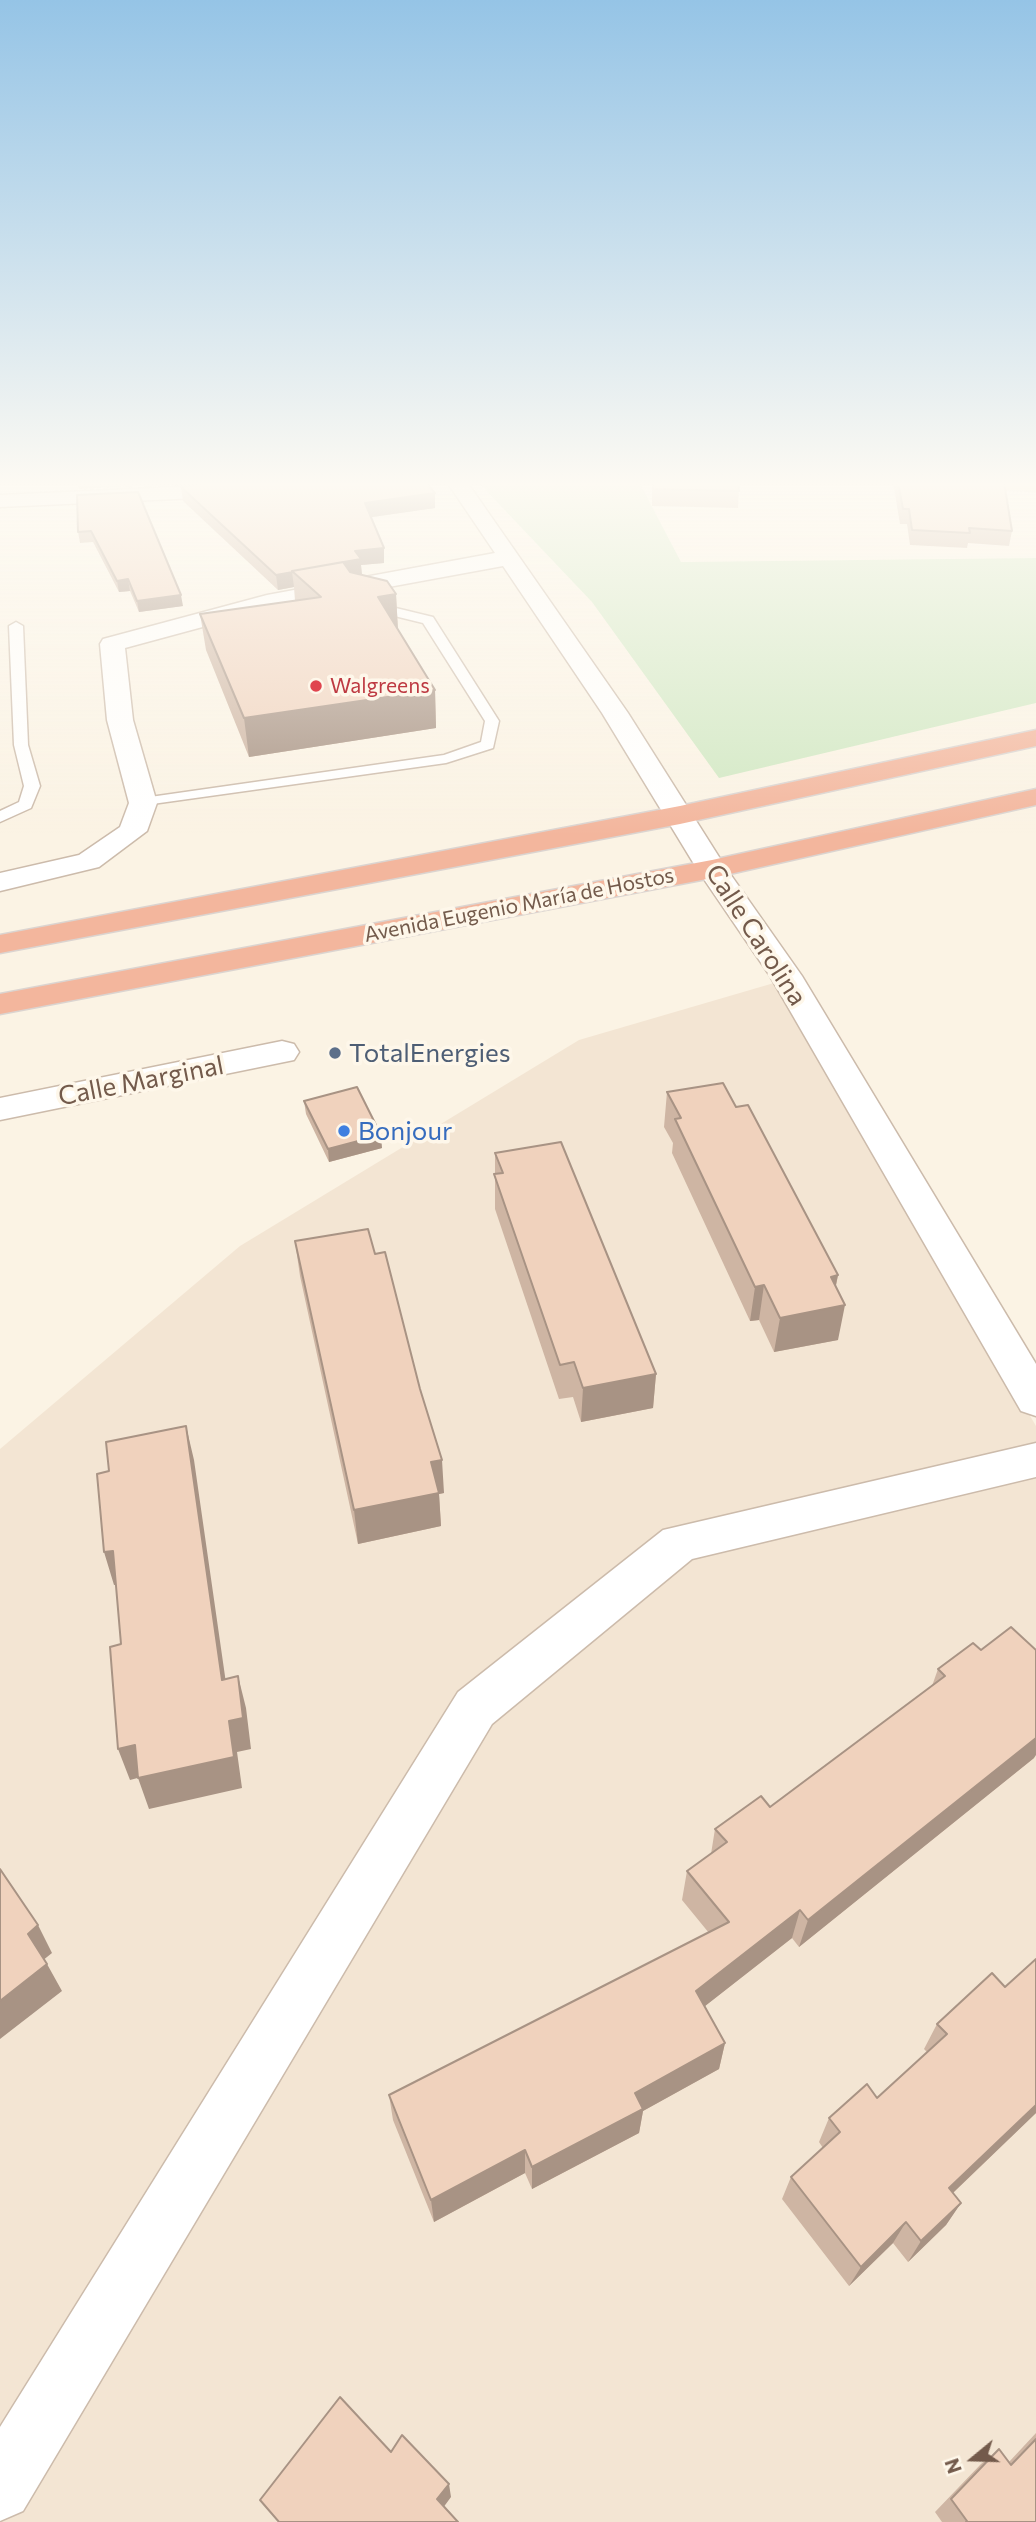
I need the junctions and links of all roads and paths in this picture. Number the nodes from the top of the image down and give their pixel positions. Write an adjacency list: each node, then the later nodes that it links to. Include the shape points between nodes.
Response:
1 (279, 600): 7 (street, via 112,644 120,720)
2 (356, 600): 7 (lane, via 428,620 492,721 488,745 446,759)
3 (536, 600): 8 (street, Calle Carolina)
4 (16, 626): 9 (lane, via 21,745 32,786 26,805)
5 (1036, 738): 8 (highway)
6 (1036, 797): 10 (highway, Avenida Eugenio María de Hostos)
7 (142, 803): 11 (street, via 133,831 89,861)
8 (680, 815): 10 (street, Calle Carolina); 12 (highway)
9 (0, 817)
10 (712, 869): 13 (highway, Avenida Eugenio María de Hostos); 16 (street, Calle Carolina, via 786,976)
11 (0, 882)
12 (0, 944)
13 (0, 1004)
14 (282, 1052): 15 (street, Calle Marginal)
15 (0, 1110)
16 (1036, 1400)
17 (1036, 1460): 18 (street, via 679,1543 475,1707)
18 (0, 2488)

